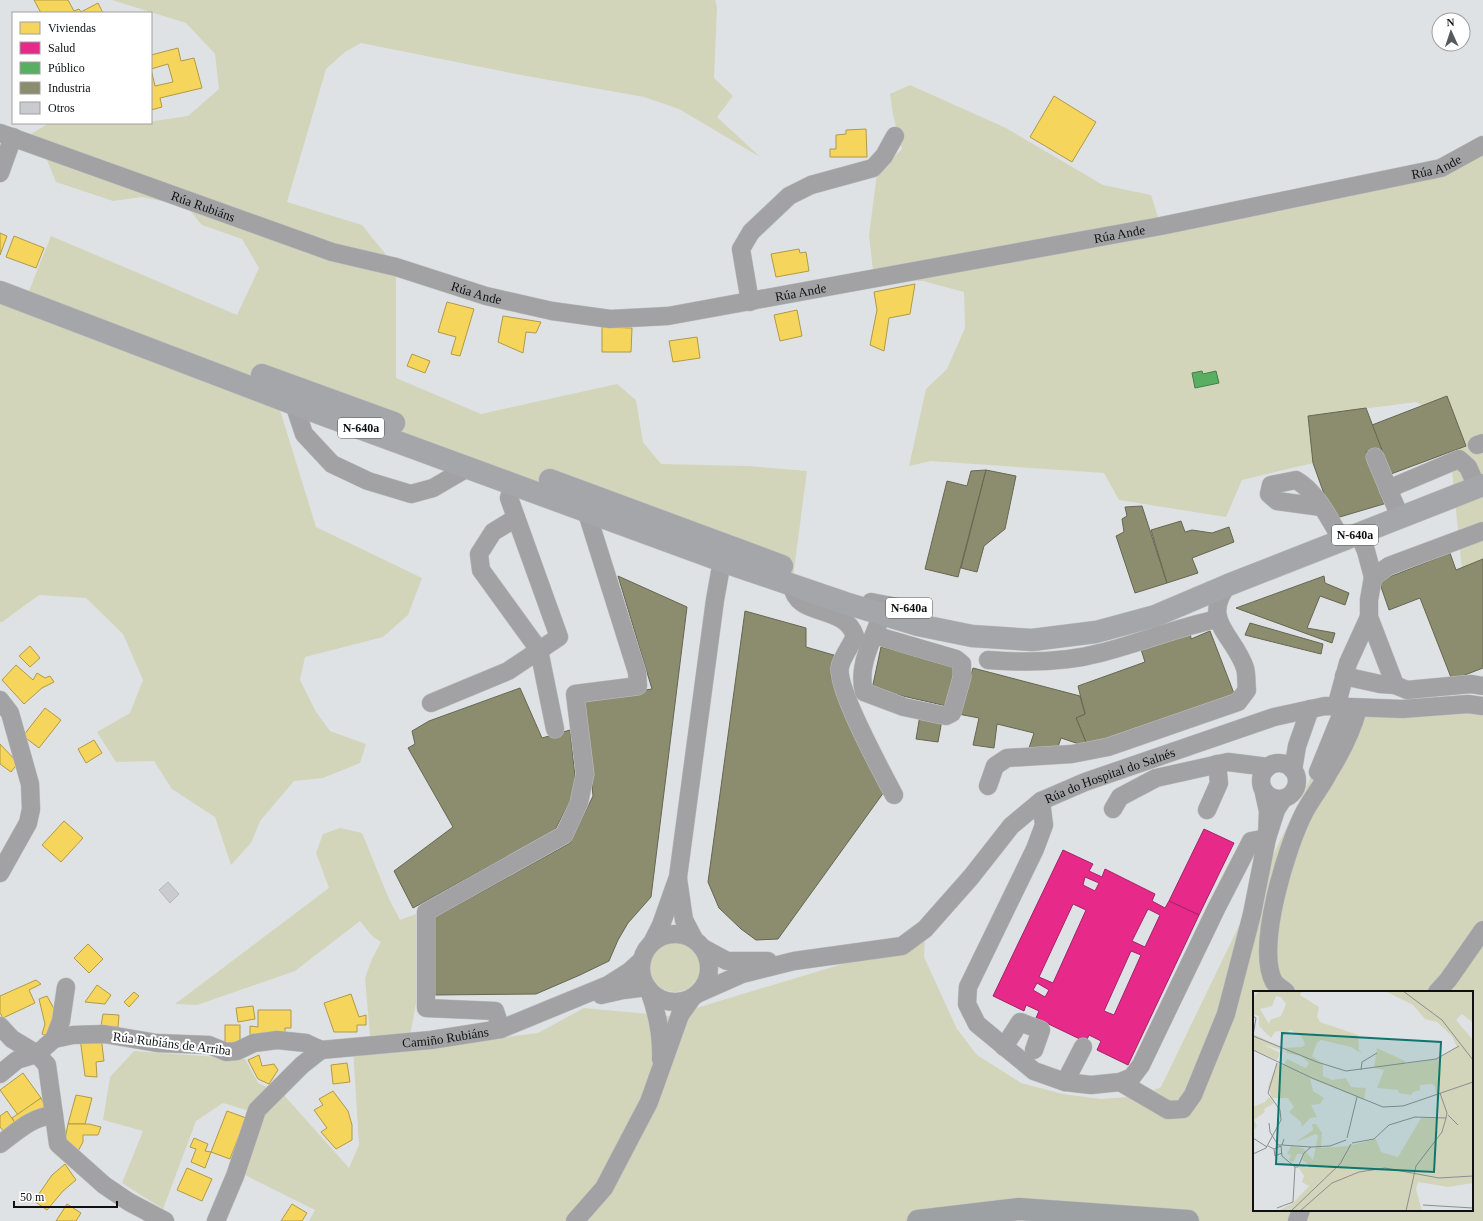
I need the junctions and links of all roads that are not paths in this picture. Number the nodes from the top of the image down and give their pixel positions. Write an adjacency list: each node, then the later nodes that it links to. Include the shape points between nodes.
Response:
1 (6, 135): 4 (street, Rúa Rubiáns); 5 (street, Rúa Rubiáns, via 332,252)
2 (895, 136): 8 (street, via 884,156 873,168 831,178 789,196 751,232 741,249)
3 (1483, 145): 8 (street, Rúa Ande, via 1441,168 1153,228)
4 (0, 173)
5 (396, 267): 8 (street, Rúa Ande, via 486,296 610,319 668,316)
6 (0, 280): 15 (main road, N-640a)
7 (0, 292): 9 (main road, N-640a)
8 (750, 302)
9 (294, 404): 11 (main road, N-640a); 11 (street, via 304,434 332,464 368,482 411,494 433,488)
10 (1375, 457): 14 (street)
11 (469, 467): 12 (main road, N-640a)
12 (513, 483): 15 (main road, N-640a); 18 (street, via 510,498)
13 (1480, 486): 14 (street, via 1468,467 1459,459); 17 (main road, N-640a)
14 (1388, 489): 17 (street)
15 (594, 505): 21 (main road, N-640a); 25 (main road, N-640a); 65 (street, via 637,672 638,686 575,694 585,774 579,803 564,835 426,912 426,1008 495,1011)
16 (1321, 506): 20 (street)
17 (1400, 517): 20 (main road, N-640a)
18 (516, 518): 30 (street, via 559,637); 30 (street, via 493,532 479,554 482,570)
19 (1483, 531): 22 (street, via 1389,566)
20 (1350, 537): 22 (street, via 1366,551); 24 (main road, N-640a)
21 (722, 561): 23 (main road, N-640a); 25 (street, via 737,557 846,597); 52 (street)
22 (1373, 577): 27 (street)
23 (792, 585): 26 (main road, N-640a); 45 (street, via 800,603 840,617 852,628 855,636 840,667 841,680 854,714)
24 (1228, 585): 25 (main road, N-640a, via 1152,608 1093,621 1031,627); 26 (main road, N-640a, via 1154,616 1096,632 1032,640 972,636 918,625); 28 (street, via 1216,606)
25 (923, 612)
26 (882, 614): 29 (street)
27 (1369, 617): 32 (street); 33 (street)
28 (1218, 619): 31 (street, via 1188,625 1099,653 1059,661 1023,663); 44 (street, via 1245,669 1247,690 1238,702 1108,747 1072,754 1007,758 995,766)
29 (874, 635): 29 (street, via 863,665 861,681 864,692 904,707 946,716 952,713 962,677 962,664 956,659)
30 (539, 650): 36 (street, via 508,671); 41 (street)
31 (988, 660)
32 (1344, 676): 33 (street); 38 (street)
33 (1395, 685): 34 (street, via 1407,690 1465,684)
34 (1483, 686)
35 (0, 700): 51 (street, via 10,713 30,784 31,808 28,823)
36 (431, 703)
37 (1483, 706): 38 (street, Rúa do Hospital do Salnés, via 1468,704 1402,710)
38 (1346, 708): 39 (street, Rúa do Hospital do Salnés, via 1325,706); 60 (street, via 1295,832 1279,884 1270,932 1270,967 1275,983)
39 (1310, 709): 40 (street, Rúa do Hospital do Salnés); 43 (street, via 1298,746)
40 (1283, 716): 43 (street, via 1295,734 1291,750); 47 (street, Rúa do Hospital do Salnés, via 1085,782)
41 (555, 728)
42 (1217, 764): 43 (street, via 1228,762 1247,765); 48 (street, via 1156,778 1120,797); 49 (street, via 1218,783)
43 (1273, 775): 46 (street, via 1273,798); 46 (street, via 1297,782 1288,797); 50 (street)
44 (988, 786)
45 (894, 795)
46 (1283, 799): 50 (street, via 1276,810)
47 (1041, 801): 57 (street, Rúa do Hospital do Salnés, via 1011,826 925,929 902,946); 67 (street, via 1044,825 1035,849 968,988 967,1004 977,1024)
48 (1113, 809)
49 (1208, 810)
50 (1267, 838): 75 (street, via 1251,841 1141,1065 1132,1077); 75 (street, via 1252,914 1226,1014 1193,1095 1183,1109 1168,1110)
51 (0, 873)
52 (678, 876): 54 (street); 55 (street, via 684,920)
53 (1483, 930): 61 (street)
54 (653, 941): 55 (street, via 668,934 677,934); 56 (street)
55 (698, 943): 57 (street, Rúa do Hospital do Salnés, via 727,961); 62 (street, via 708,957 708,976 705,985)
56 (642, 960): 59 (street, via 642,979); 63 (street, via 608,985)
57 (794, 961): 62 (street, Rúa do Hospital do Salnés, via 742,974)
58 (66, 987): 66 (street, Rúa Rubiáns de Arriba, via 61,1021)
59 (648, 989): 62 (street, via 658,998 669,1002 681,1002); 63 (street, via 623,990); 72 (street, via 656,1009 661,1048)
60 (1285, 991)
61 (1438, 991)
62 (695, 995): 72 (street, via 680,1015)
63 (565, 1004): 65 (street, Camiño Rubiáns)
64 (0, 1026): 71 (street, via 12,1039)
65 (501, 1029): 69 (street, Camiño Rubiáns, via 431,1040)
66 (54, 1039): 69 (street, Rúa Rubiáns de Arriba, via 72,1035 104,1034 156,1043 209,1045 226,1052 237,1051 254,1043 278,1040 306,1043); 71 (street, Rúa Rubiáns de Arriba)
67 (1004, 1047): 70 (street, via 1020,1022 1041,1030); 74 (street, via 1034,1071)
68 (1083, 1047): 74 (street)
69 (321, 1050): 80 (street, via 302,1065 258,1110)
70 (1034, 1050)
71 (37, 1054): 73 (street, Rúa Rubiáns de Arriba, via 17,1060); 76 (street, via 47,1064)
72 (660, 1067): 81 (street, via 649,1102 604,1188)
73 (0, 1074)
74 (1065, 1082): 75 (street, via 1092,1085)
75 (1120, 1082)
76 (54, 1115): 77 (street, via 41,1116); 79 (street, via 58,1144 104,1185)
77 (0, 1144)
78 (1301, 1211): 84 (street)
79 (165, 1221)
80 (216, 1221)
81 (575, 1221)
82 (918, 1221): 83 (highway, via 1019,1209)
83 (1188, 1221)
84 (1297, 1221)

